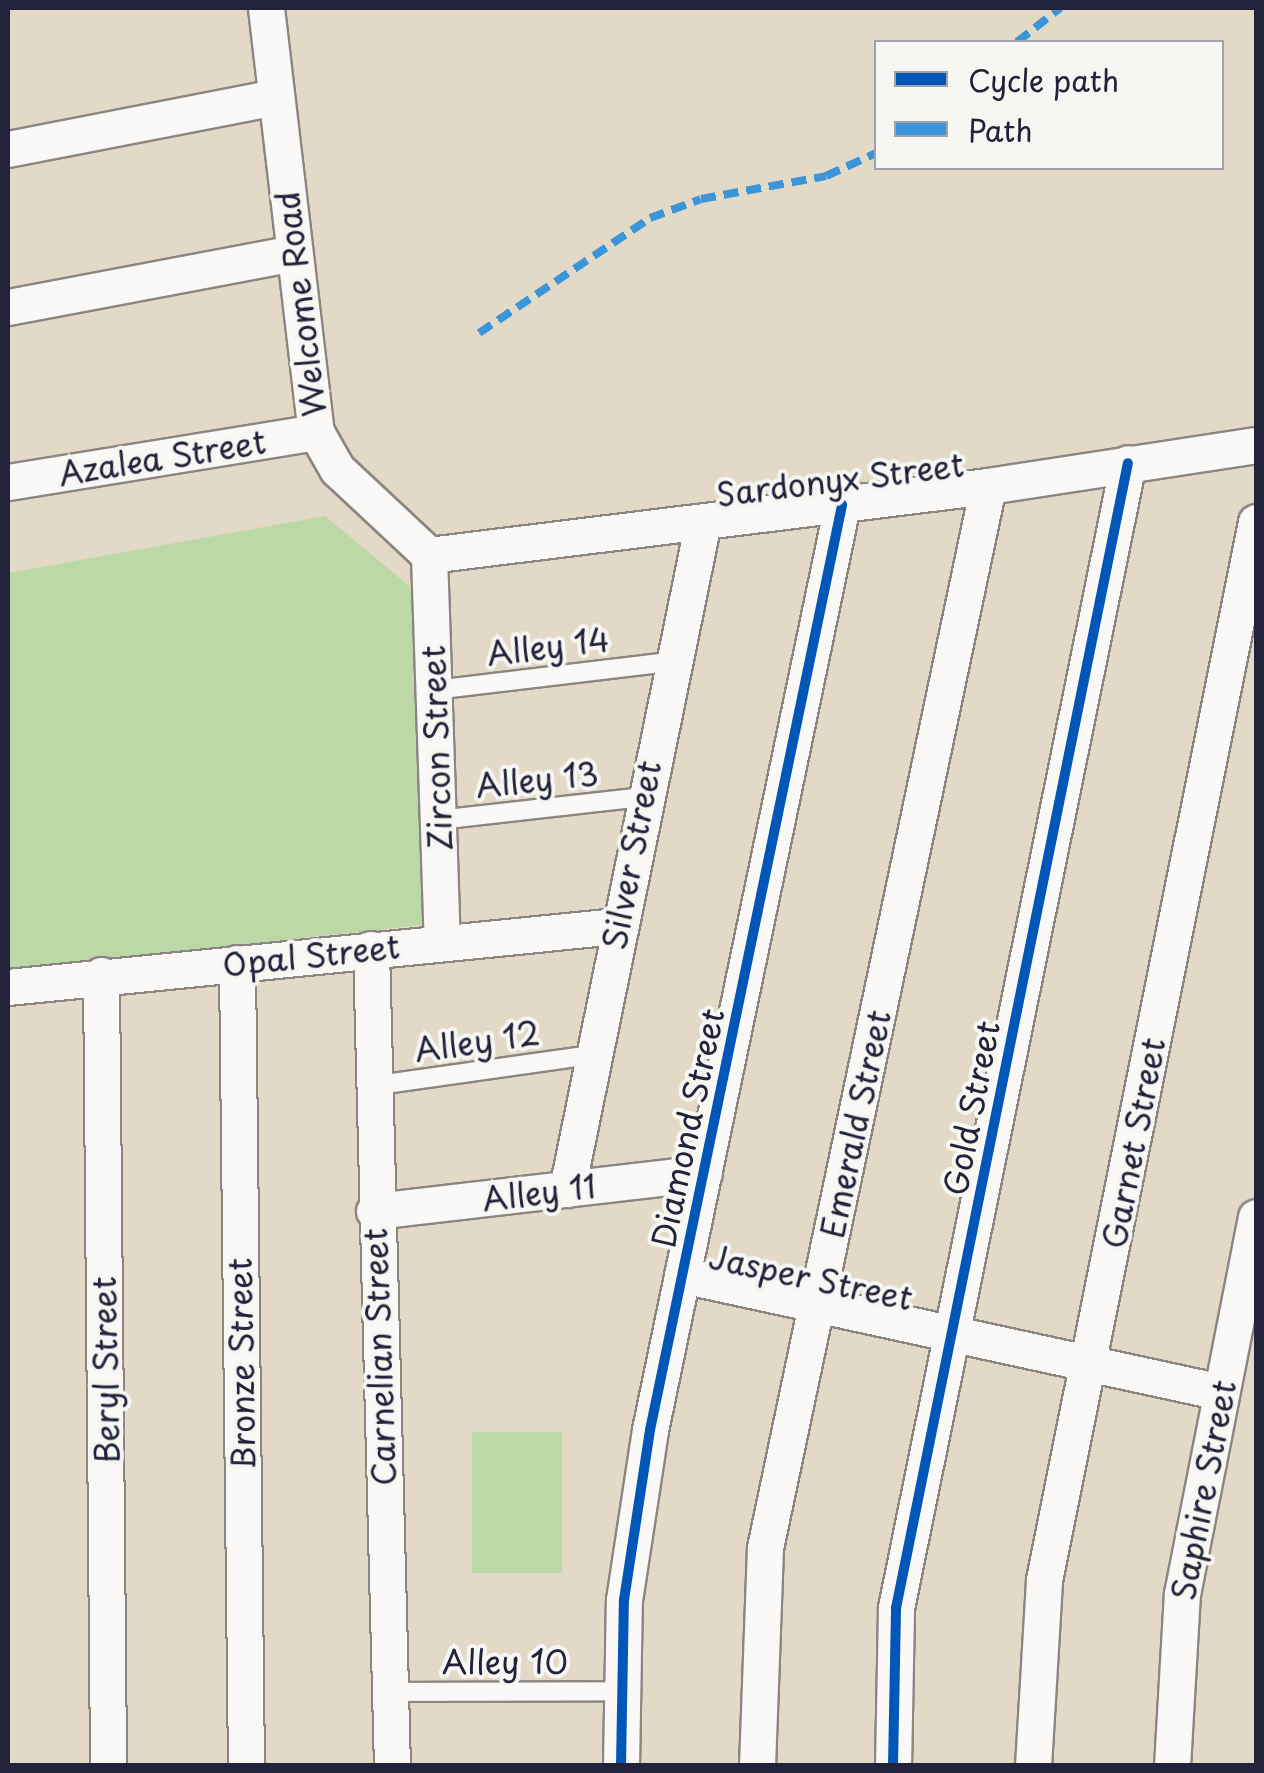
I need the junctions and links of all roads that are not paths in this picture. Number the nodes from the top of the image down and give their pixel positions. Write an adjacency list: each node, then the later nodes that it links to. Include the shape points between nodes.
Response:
1 (266, 8): 2 (street, Welcome Road)
2 (275, 97): 3 (street); 4 (street, Welcome Road)
3 (8, 149)
4 (294, 253): 5 (street); 6 (street, Welcome Road)
5 (8, 307)
6 (316, 432): 9 (street, Azalea Street); 14 (street, Welcome Road, via 337,469)
7 (1256, 445): 8 (street, Sardonyx Street)
8 (1128, 463): 10 (street, Sardonyx Street); 33 (street, Gold Street)
9 (8, 482)
10 (988, 486): 11 (street, Sardonyx Street); 32 (street, Emerald Street)
11 (842, 505): 12 (street, Sardonyx Street); 27 (street, Diamond Street)
12 (703, 522): 14 (street, Sardonyx Street); 15 (street, Silver Street)
13 (1256, 522): 34 (street, Garnet Street)
14 (429, 555): 16 (street, Zircon Street)
15 (670, 662): 16 (lane, Alley 14); 17 (street, Silver Street)
16 (434, 690): 18 (street, Zircon Street)
17 (642, 797): 18 (lane, Alley 13); 19 (street, Silver Street)
18 (438, 820): 20 (street, Zircon Street)
19 (616, 926): 20 (street, Opal Street); 25 (street, Silver Street)
20 (442, 942): 21 (street, Opal Street)
21 (371, 949): 22 (street, Opal Street); 26 (street, Carnelian Street)
22 (237, 962): 23 (street, Opal Street); 39 (street, Bronze Street)
23 (101, 975): 24 (street, Opal Street); 38 (street, Beryl Street)
24 (8, 987)
25 (592, 1054): 26 (lane, Alley 12); 28 (street, Silver Street)
26 (371, 1086): 29 (street, Carnelian Street)
27 (704, 1173): 28 (street, Alley 11); 31 (street, Diamond Street)
28 (566, 1189): 29 (street, Alley 11)
29 (374, 1211): 37 (street, Carnelian Street)
30 (1256, 1217): 35 (street, Saphire Street)
31 (682, 1275): 32 (street, Jasper Street); 36 (street, Diamond Street, via 632,1533)
32 (817, 1304): 33 (street, Jasper Street); 42 (street, Emerald Street, via 765,1548)
33 (951, 1333): 34 (street, Jasper Street); 43 (street, Gold Street, via 896,1608)
34 (1089, 1363): 35 (street, Jasper Street); 44 (street, Garnet Street, via 1042,1594)
35 (1222, 1392): 45 (street, Saphire Street, via 1182,1594)
36 (621, 1691): 37 (lane, Alley 10); 41 (street, Diamond Street)
37 (389, 1692): 40 (street, Carnelian Street)
38 (108, 1766)
39 (246, 1766)
40 (392, 1766)
41 (622, 1766)
42 (757, 1766)
43 (893, 1766)
44 (1032, 1766)
45 (1172, 1766)

